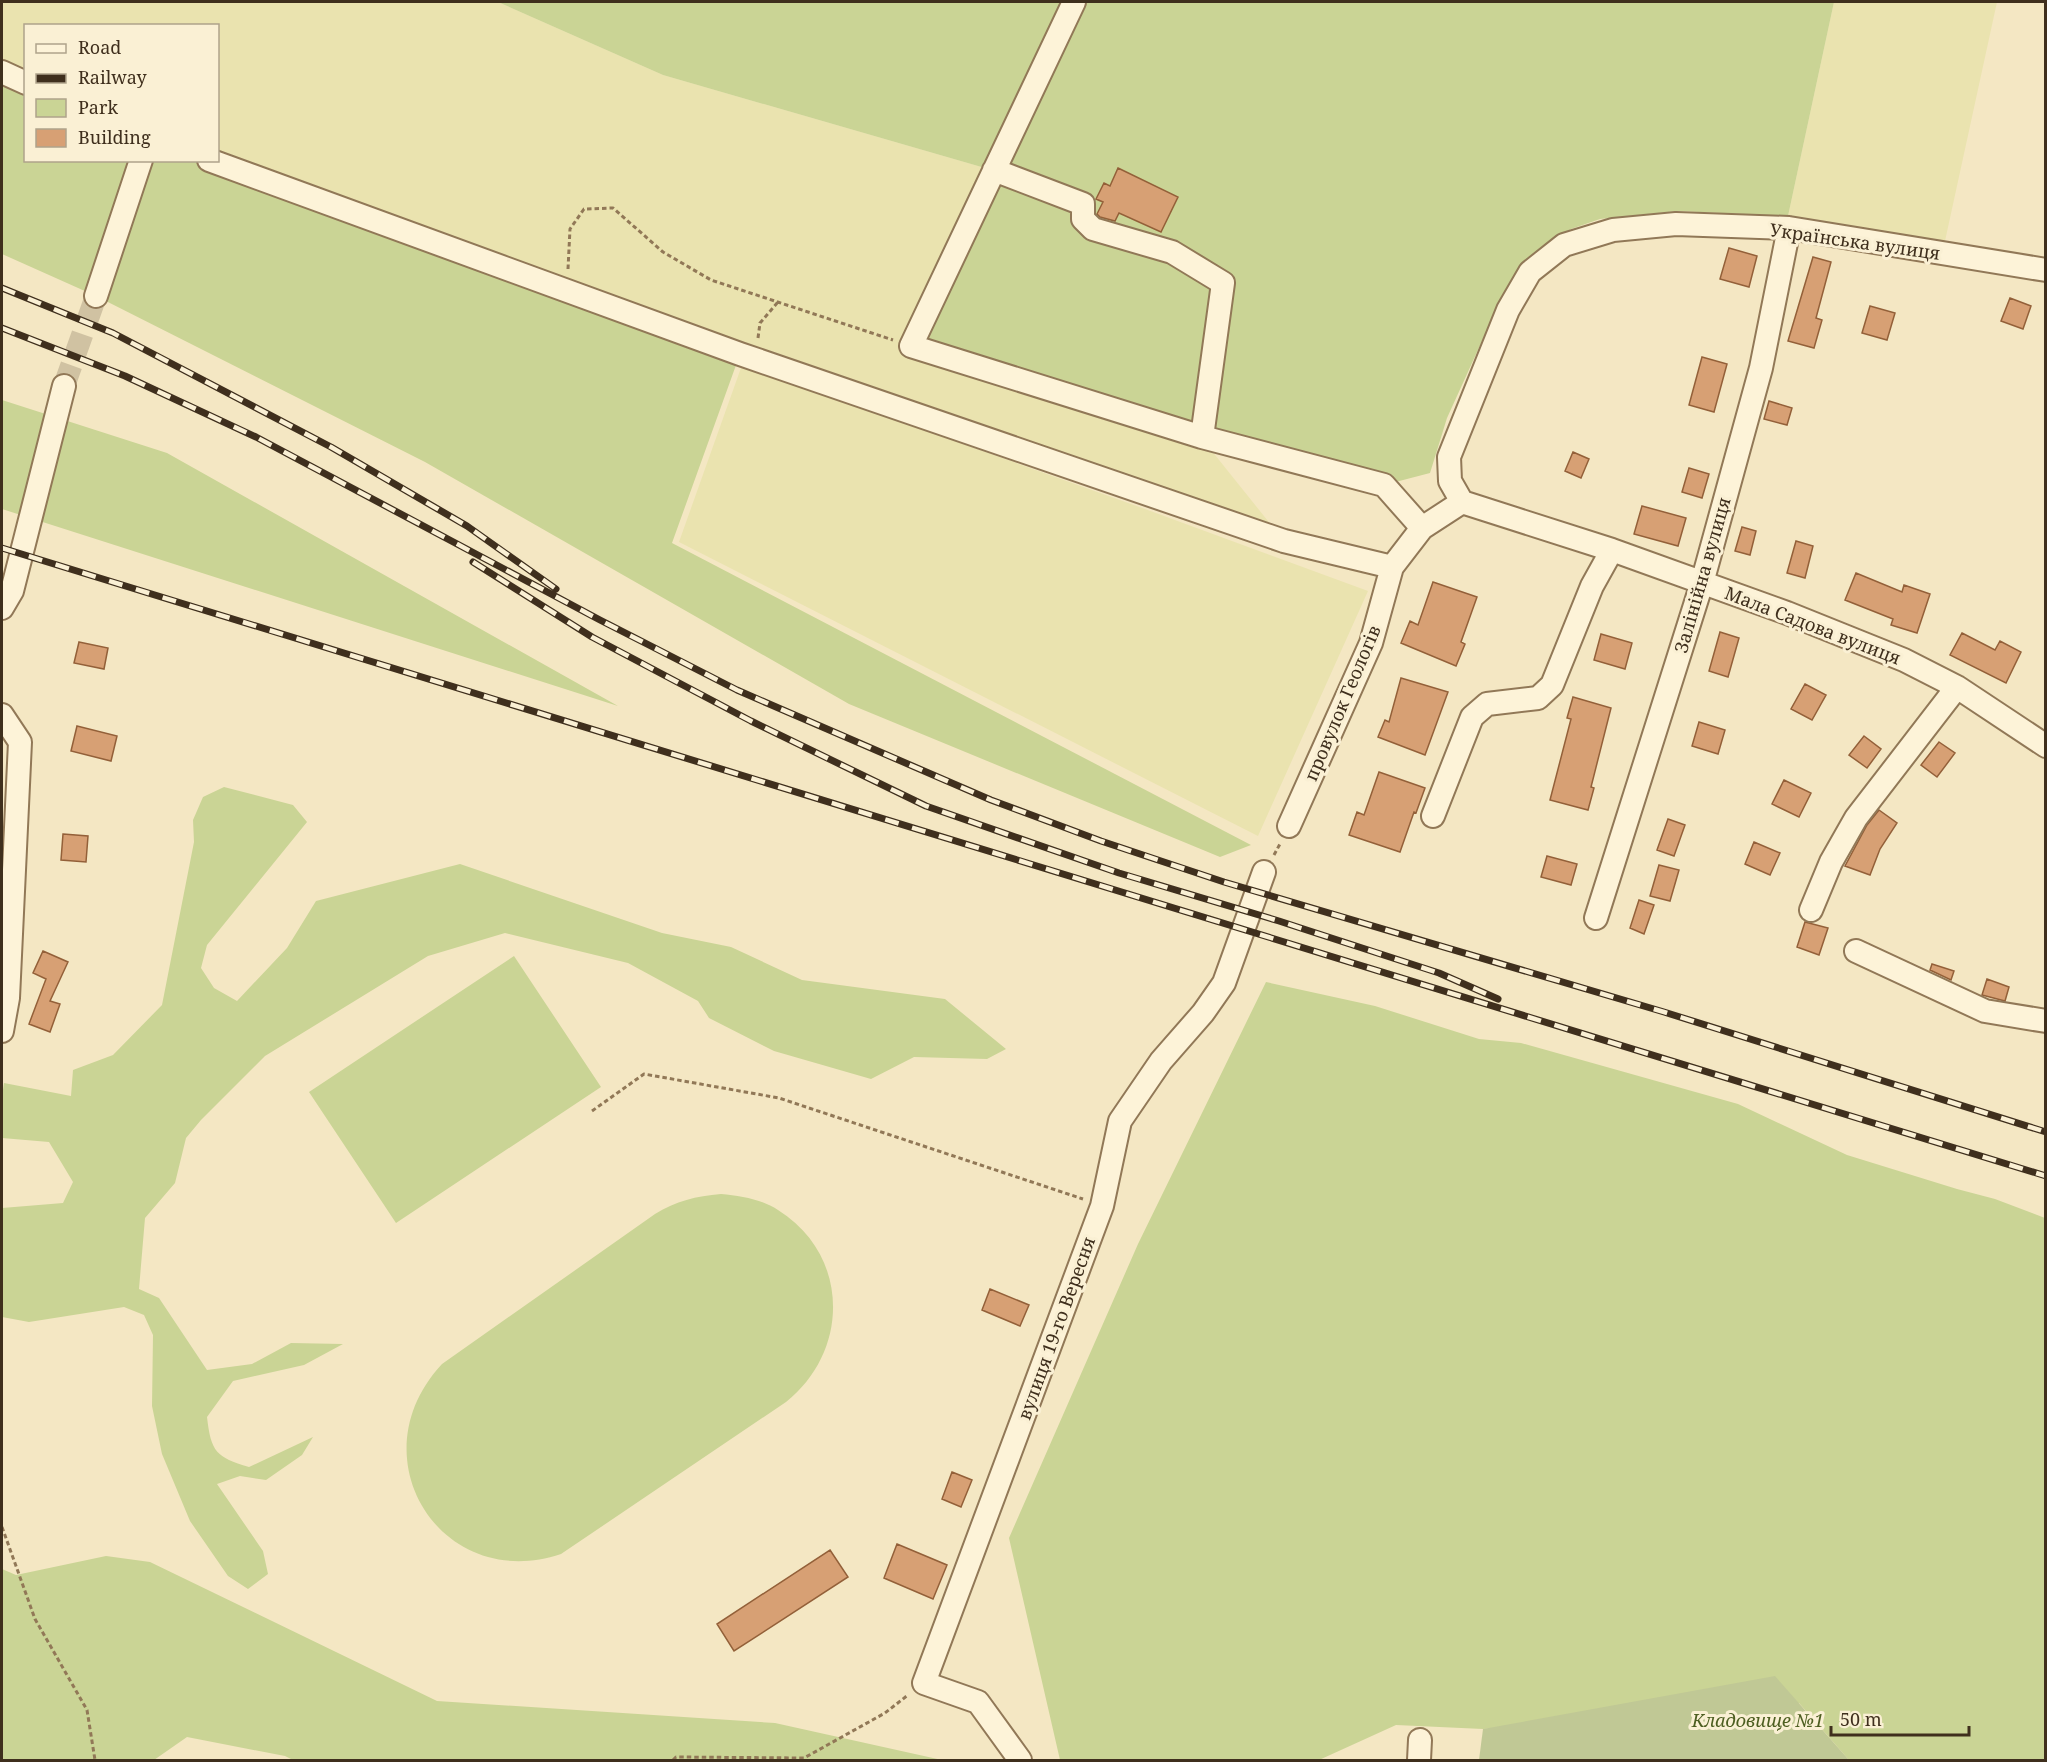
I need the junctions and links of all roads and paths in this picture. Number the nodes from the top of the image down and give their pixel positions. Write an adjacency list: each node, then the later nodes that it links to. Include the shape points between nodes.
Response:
1 (1074, 2): 6 (street)
2 (2, 72): 3 (street)
3 (24, 81)
4 (140, 162): 10 (street)
5 (214, 162): 9 (street)
6 (994, 170): 12 (street); 15 (street, via 1083,204 1083,219 1093,230 1172,252 1223,283)
7 (1789, 228): 8 (street, Українська вулиця); 16 (street, Українська вулиця, via 1676,224 1613,230 1564,245 1530,272 1508,310 1449,457 1450,482); 20 (street, Залінійна вулиця, via 1761,368)
8 (2046, 270)
9 (567, 291): 11 (path, via 570,229 584,209 614,208 663,252 711,280); 13 (street)
10 (96, 296)
11 (778, 302): 12 (path); 13 (path, via 760,323)
12 (911, 346): 15 (street)
13 (756, 359): 19 (street, via 1284,541)
14 (64, 386): 21 (street)
15 (1202, 437): 17 (street, via 1384,485)
16 (1462, 502): 17 (street, провулок Геологів); 18 (street, Мала Садова вулиця)
17 (1422, 528): 19 (street, провулок Геологів)
18 (1612, 550): 20 (street, Мала Садова вулиця); 25 (street, via 1592,586 1552,685 1538,698 1487,704 1472,717)
19 (1392, 567): 26 (street, провулок Геологів, via 1371,643)
20 (1702, 583): 22 (street, Мала Садова вулиця, via 1904,660); 29 (street, Залінійна вулиця)
21 (7, 600)
22 (1957, 687): 24 (street, Мала Садова вулиця); 28 (street, via 1856,818 1831,862)
23 (2, 715): 32 (street, via 20,742 8,998)
24 (2046, 746)
25 (1433, 816)
26 (1289, 826): 27 (path)
27 (1264, 872): 34 (street, вулиця 19-го Вересня, via 1224,983 1161,1061 1120,1121)
28 (1811, 910)
29 (1596, 918)
30 (1856, 951): 31 (street, via 1985,1011)
31 (2046, 1021)
32 (2, 1031)
33 (592, 1111): 34 (path, via 644,1074 779,1098)
34 (1102, 1206): 36 (street, вулиця 19-го Вересня)
35 (2, 1527): 37 (path, via 35,1619 87,1710)
36 (924, 1683): 38 (path, via 885,1713 804,1758 676,1757); 39 (street, via 978,1702)
37 (95, 1761)
38 (673, 1761)
39 (1020, 1761)

